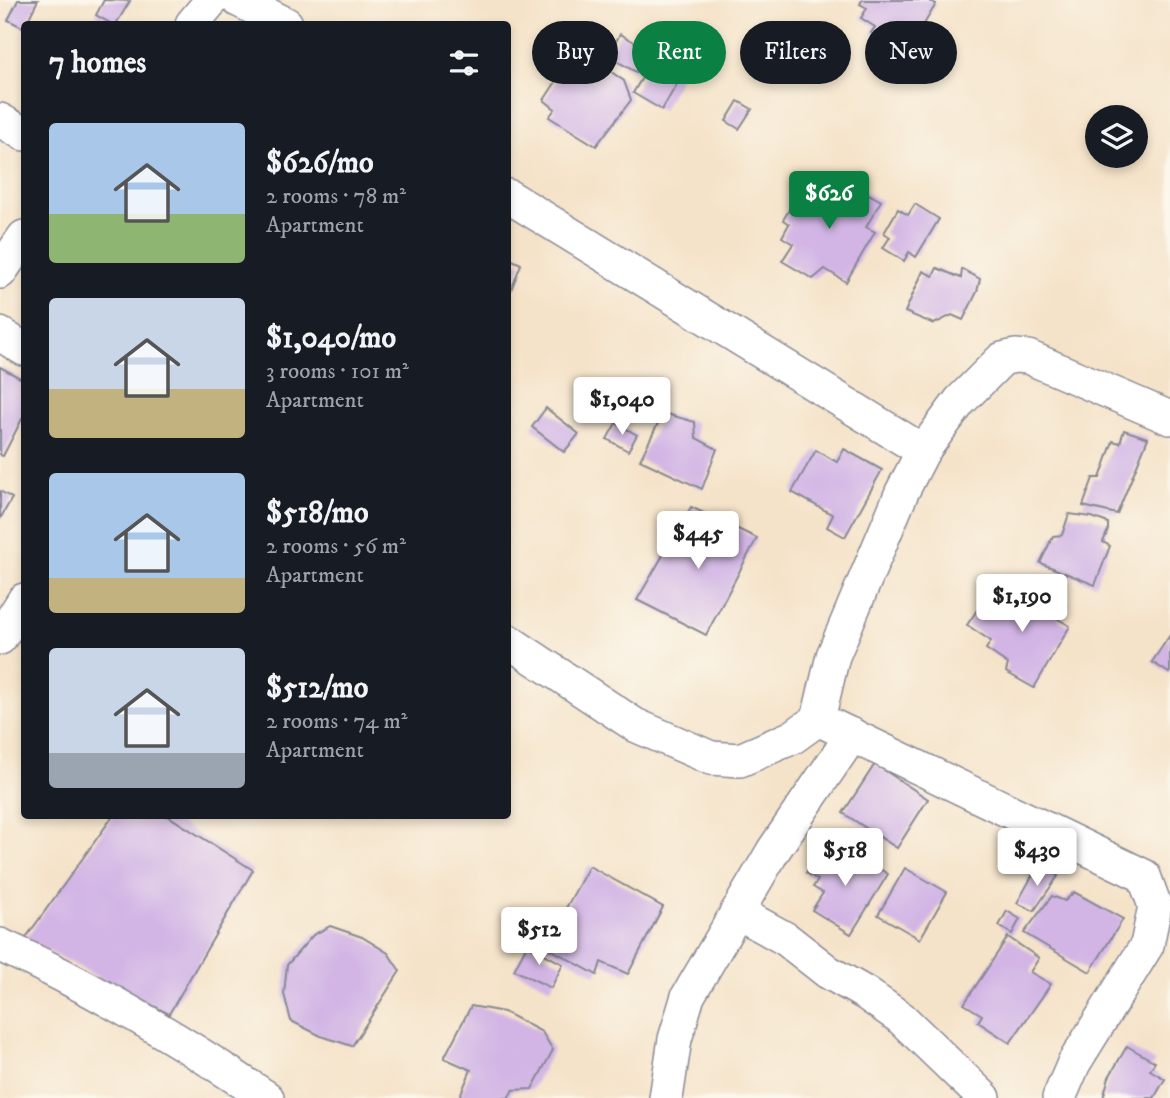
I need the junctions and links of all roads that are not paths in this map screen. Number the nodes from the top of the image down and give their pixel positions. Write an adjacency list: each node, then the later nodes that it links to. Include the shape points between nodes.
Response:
1 (212, 0): 3 (street)
2 (238, 0): 4 (street)
3 (194, 21)
4 (280, 21)
5 (0, 120): 6 (street)
6 (21, 132)
7 (511, 198): 13 (street)
8 (21, 241): 9 (street)
9 (0, 272)
10 (0, 334): 11 (street)
11 (21, 347)
12 (1170, 418): 13 (street, via 1028,357 1015,356 1002,359 960,401)
13 (923, 451): 17 (street, via 833,656)
14 (21, 605): 15 (street)
15 (0, 638)
16 (511, 643): 17 (street, via 635,725 711,758 740,760 793,737)
17 (818, 719): 18 (street)
18 (852, 735): 19 (street); 24 (street, via 1144,876 1155,906 1147,945 1074,1063)
19 (737, 912): 22 (street, via 688,996 675,1039); 23 (street, via 786,939 828,972 901,1017)
20 (0, 946): 21 (street, via 46,966 201,1054)
21 (267, 1098)
22 (666, 1098)
23 (985, 1098)
24 (1059, 1098)

